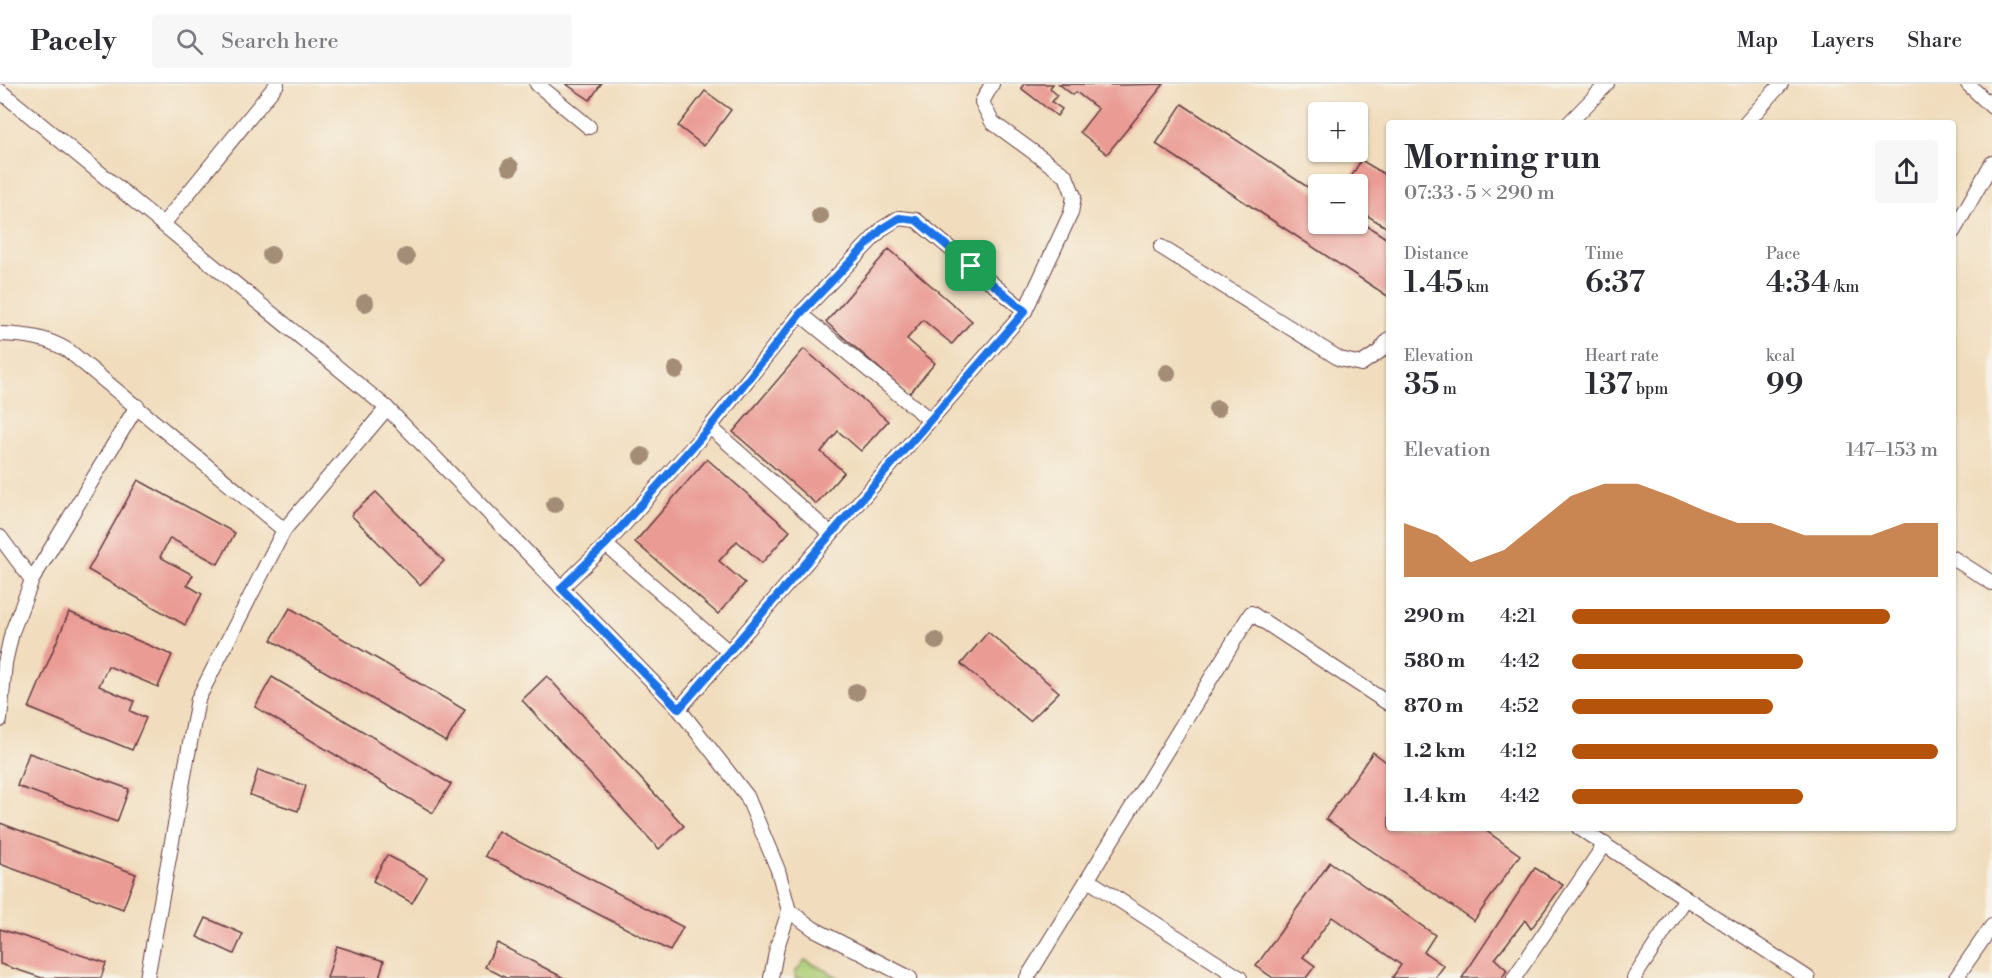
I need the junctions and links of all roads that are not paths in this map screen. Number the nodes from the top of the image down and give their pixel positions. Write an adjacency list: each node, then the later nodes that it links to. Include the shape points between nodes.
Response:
1 (277, 84): 13 (lane)
2 (537, 84): 11 (lane)
3 (992, 84): 16 (lane, via 982,102 992,122 1066,176 1074,196 1071,213)
4 (1607, 84): 9 (lane)
5 (1781, 84): 10 (lane)
6 (1968, 84): 8 (lane)
7 (0, 91): 13 (lane)
8 (1992, 107)
9 (1572, 120)
10 (1749, 120)
11 (589, 127)
12 (1992, 163): 14 (lane)
13 (164, 223): 21 (lane)
14 (1956, 227)
15 (1161, 247): 19 (lane, via 1340,359 1361,364)
16 (1025, 311): 17 (lane, via 916,220 899,218 883,228); 22 (lane)
17 (800, 314): 22 (lane); 23 (lane)
18 (0, 334): 20 (lane, via 50,339)
19 (1386, 343)
20 (137, 406): 24 (lane); 29 (lane)
21 (387, 408): 24 (lane); 31 (lane)
22 (930, 420): 25 (lane)
23 (710, 427): 25 (lane); 27 (lane)
24 (284, 530): 42 (lane, via 198,699)
25 (831, 534): 32 (lane)
26 (0, 537): 29 (lane)
27 (606, 544): 31 (lane); 32 (lane)
28 (1956, 560): 30 (lane)
29 (32, 580): 35 (lane, via 12,632)
30 (1992, 583)
31 (561, 588): 34 (lane)
32 (729, 652): 34 (lane)
33 (1386, 702): 38 (lane, via 1251,613)
34 (679, 709): 40 (lane, via 747,796 778,870)
35 (0, 720)
36 (1584, 831): 37 (lane)
37 (1605, 844): 39 (lane); 47 (lane)
38 (1088, 880): 45 (lane); 46 (lane)
39 (1686, 898): 48 (lane); 49 (lane)
40 (789, 911): 43 (lane); 44 (lane, via 814,929)
41 (1992, 926): 50 (lane)
42 (147, 978)
43 (771, 978)
44 (910, 978)
45 (1027, 978)
46 (1240, 978)
47 (1514, 978)
48 (1634, 978)
49 (1808, 978)
50 (1956, 978)

